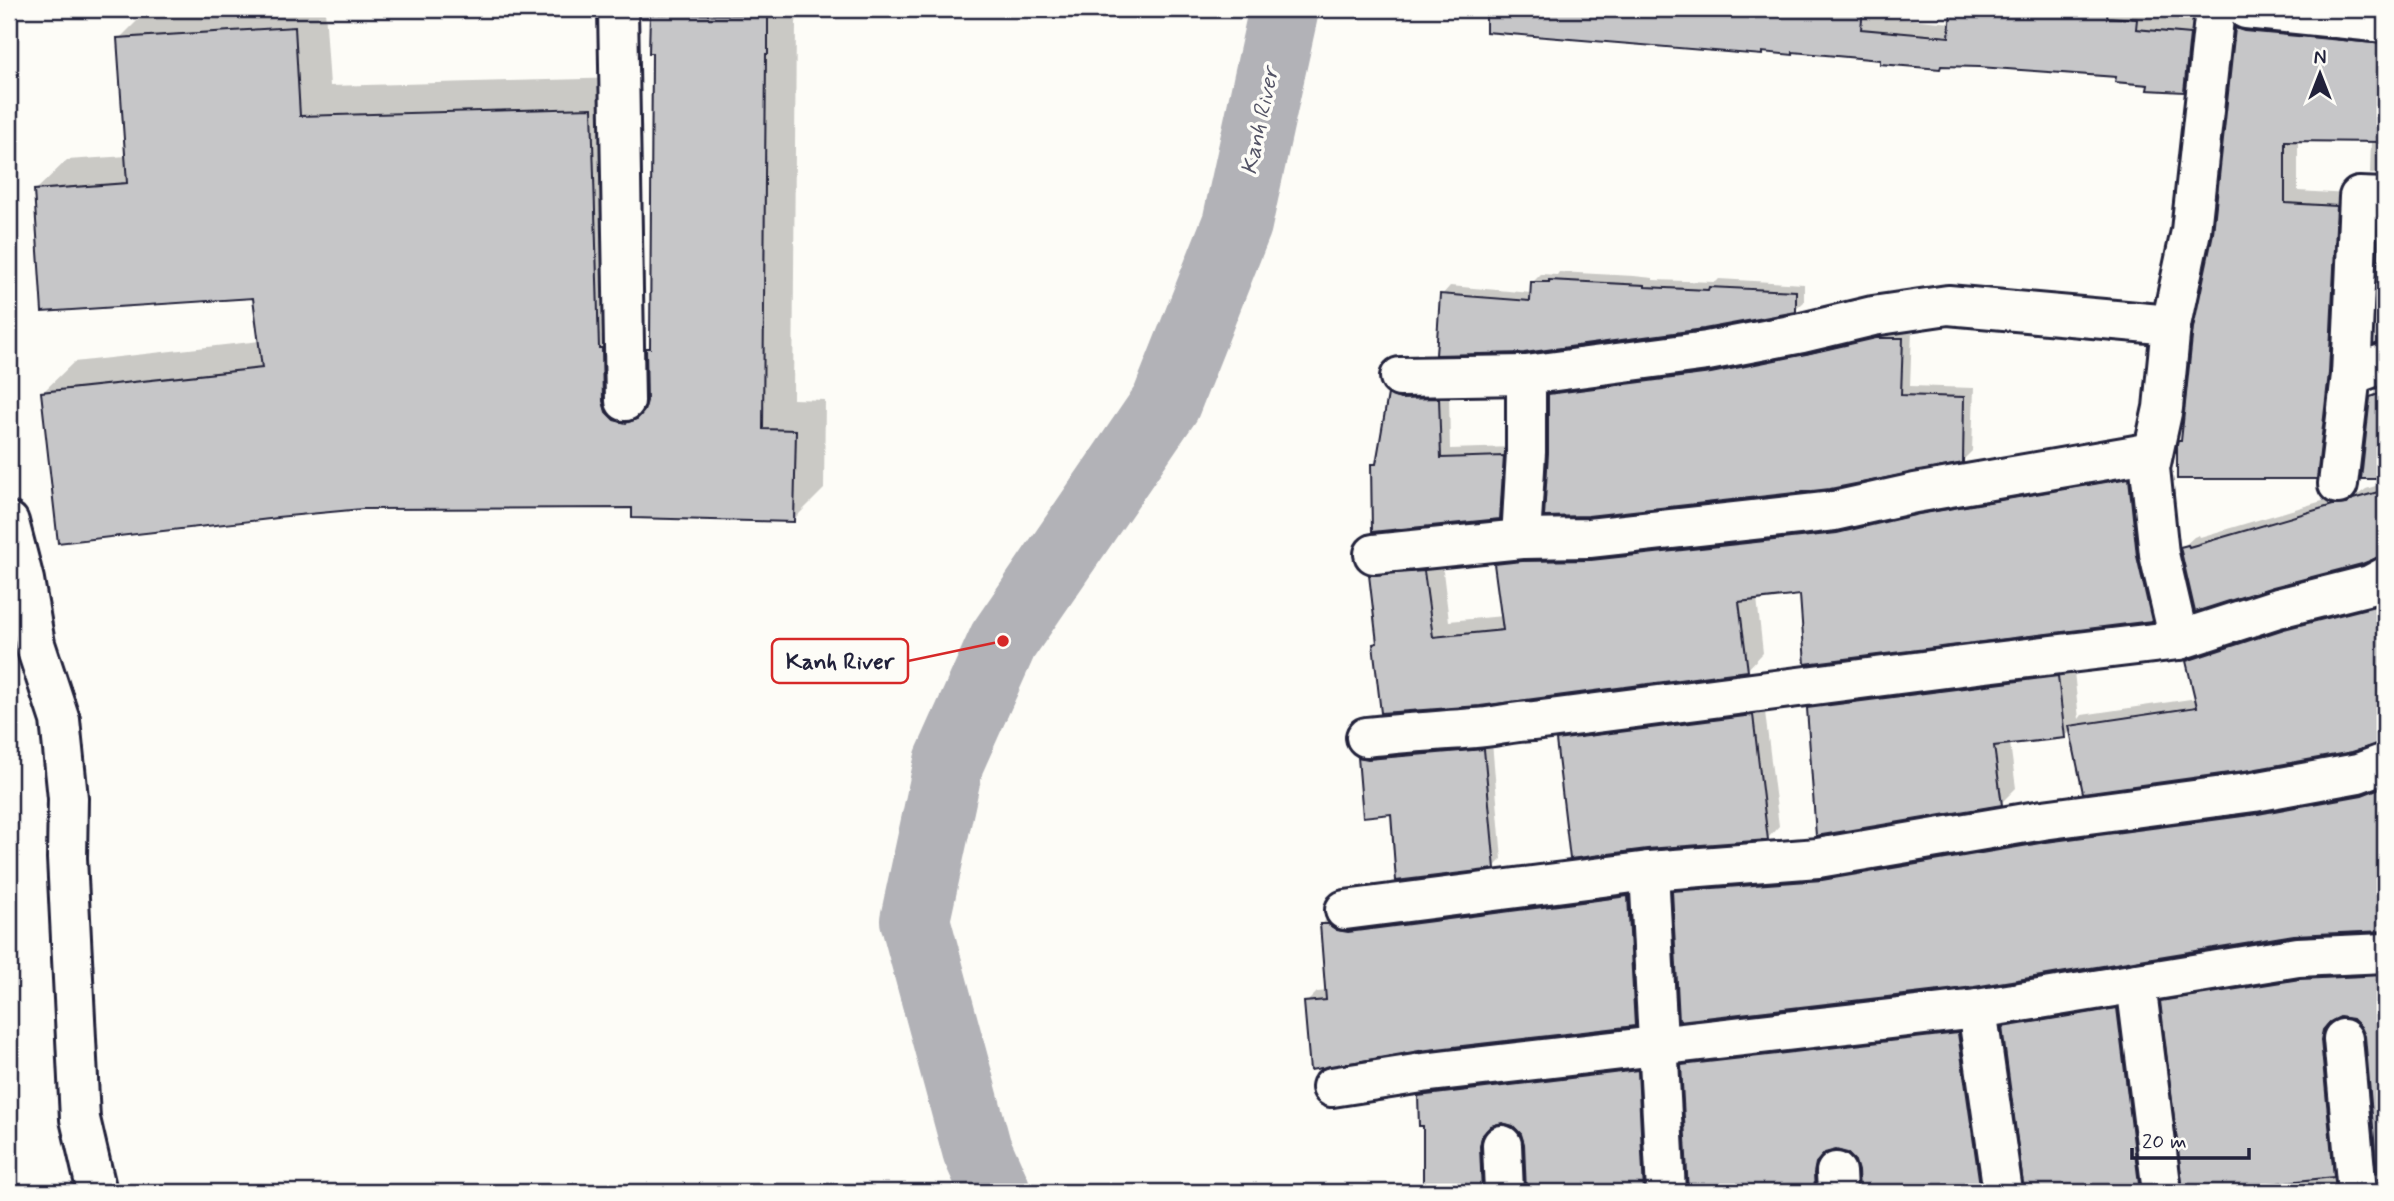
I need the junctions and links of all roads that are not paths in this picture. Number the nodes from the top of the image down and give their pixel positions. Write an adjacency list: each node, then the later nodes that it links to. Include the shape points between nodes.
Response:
1 (618, 9): 10 (street)
2 (2215, 9): 6 (street, via 2191,231)
3 (2246, 9): 4 (street)
4 (2385, 23)
5 (2385, 198): 7 (street, via 2359,197)
6 (2171, 325): 8 (street, via 1948,305 1707,351); 11 (street, via 2163,408)
7 (2368, 369): 12 (street)
8 (1526, 376): 9 (street); 14 (street)
9 (1400, 377)
10 (625, 401)
11 (2153, 452): 14 (street, via 1834,511 1589,538); 17 (street, via 2150,468 2159,554)
12 (2338, 484)
13 (9, 522): 29 (street, via 35,644 60,720 68,798 80,1119)
14 (1521, 539): 15 (street)
15 (1374, 554)
16 (2385, 577): 17 (street)
17 (2179, 640): 18 (street, via 1477,728)
18 (1366, 737)
19 (2385, 763): 20 (street, via 2358,773 2254,792 2043,820 1818,858)
20 (1649, 871): 21 (street); 26 (street)
21 (1345, 910)
22 (2385, 953): 23 (street, via 2298,957)
23 (2136, 984): 24 (street); 33 (street)
24 (1977, 1009): 26 (street); 32 (street)
25 (2343, 1039): 34 (street)
26 (1657, 1046): 27 (street); 31 (street)
27 (1332, 1087)
28 (1502, 1145): 30 (street)
29 (97, 1192)
30 (1504, 1192)
31 (1666, 1192)
32 (2003, 1192)
33 (2162, 1192)
34 (2357, 1192)

